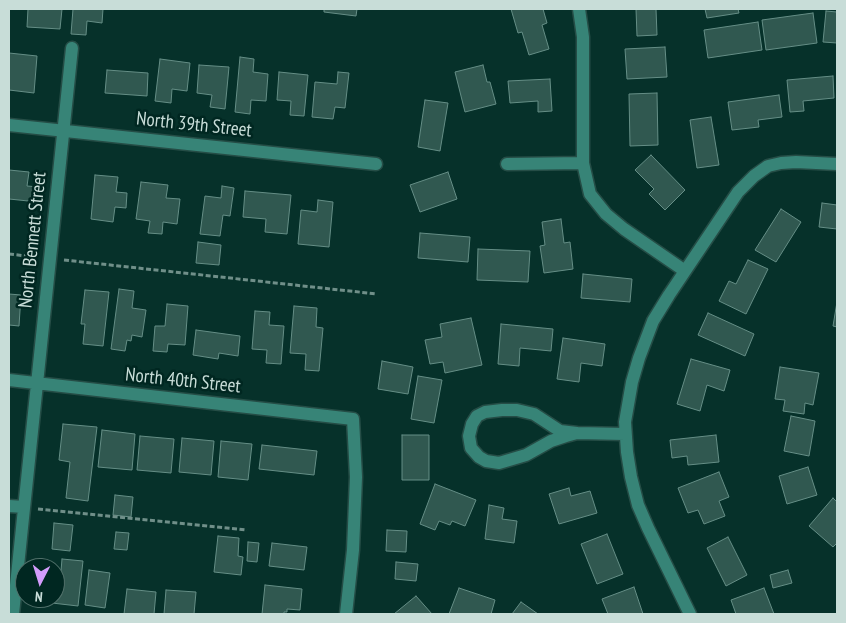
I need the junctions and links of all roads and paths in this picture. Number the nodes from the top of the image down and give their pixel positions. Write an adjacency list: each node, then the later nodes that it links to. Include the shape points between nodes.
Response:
1 (578, 9): 5 (street, via 583,45)
2 (72, 48): 4 (street, North Bennett Street)
3 (9, 125): 4 (street, North 39th Street)
4 (64, 130): 6 (street, North 39th Street); 10 (street, North Bennett Street)
5 (583, 163): 7 (street); 11 (street, via 590,194 606,214)
6 (376, 164)
7 (507, 164)
8 (837, 164): 11 (street, via 796,162 768,166 738,192)
9 (9, 254): 10 (path)
10 (50, 259): 12 (path); 14 (street, North Bennett Street)
11 (685, 271): 16 (street, via 653,321 646,338 632,382)
12 (377, 294)
13 (9, 380): 14 (street, North 40th Street)
14 (37, 383): 18 (street, North Bennett Street); 21 (street, North 40th Street, via 353,419 355,495)
15 (577, 433): 15 (street, via 560,431 534,414 502,410 477,416 469,436 471,448 478,457 499,463); 16 (street)
16 (625, 434): 22 (street, via 638,505)
17 (9, 506): 18 (street)
18 (24, 507): 19 (path); 20 (street, North Bennett Street)
19 (247, 530)
20 (13, 614)
21 (346, 614)
22 (690, 614)

